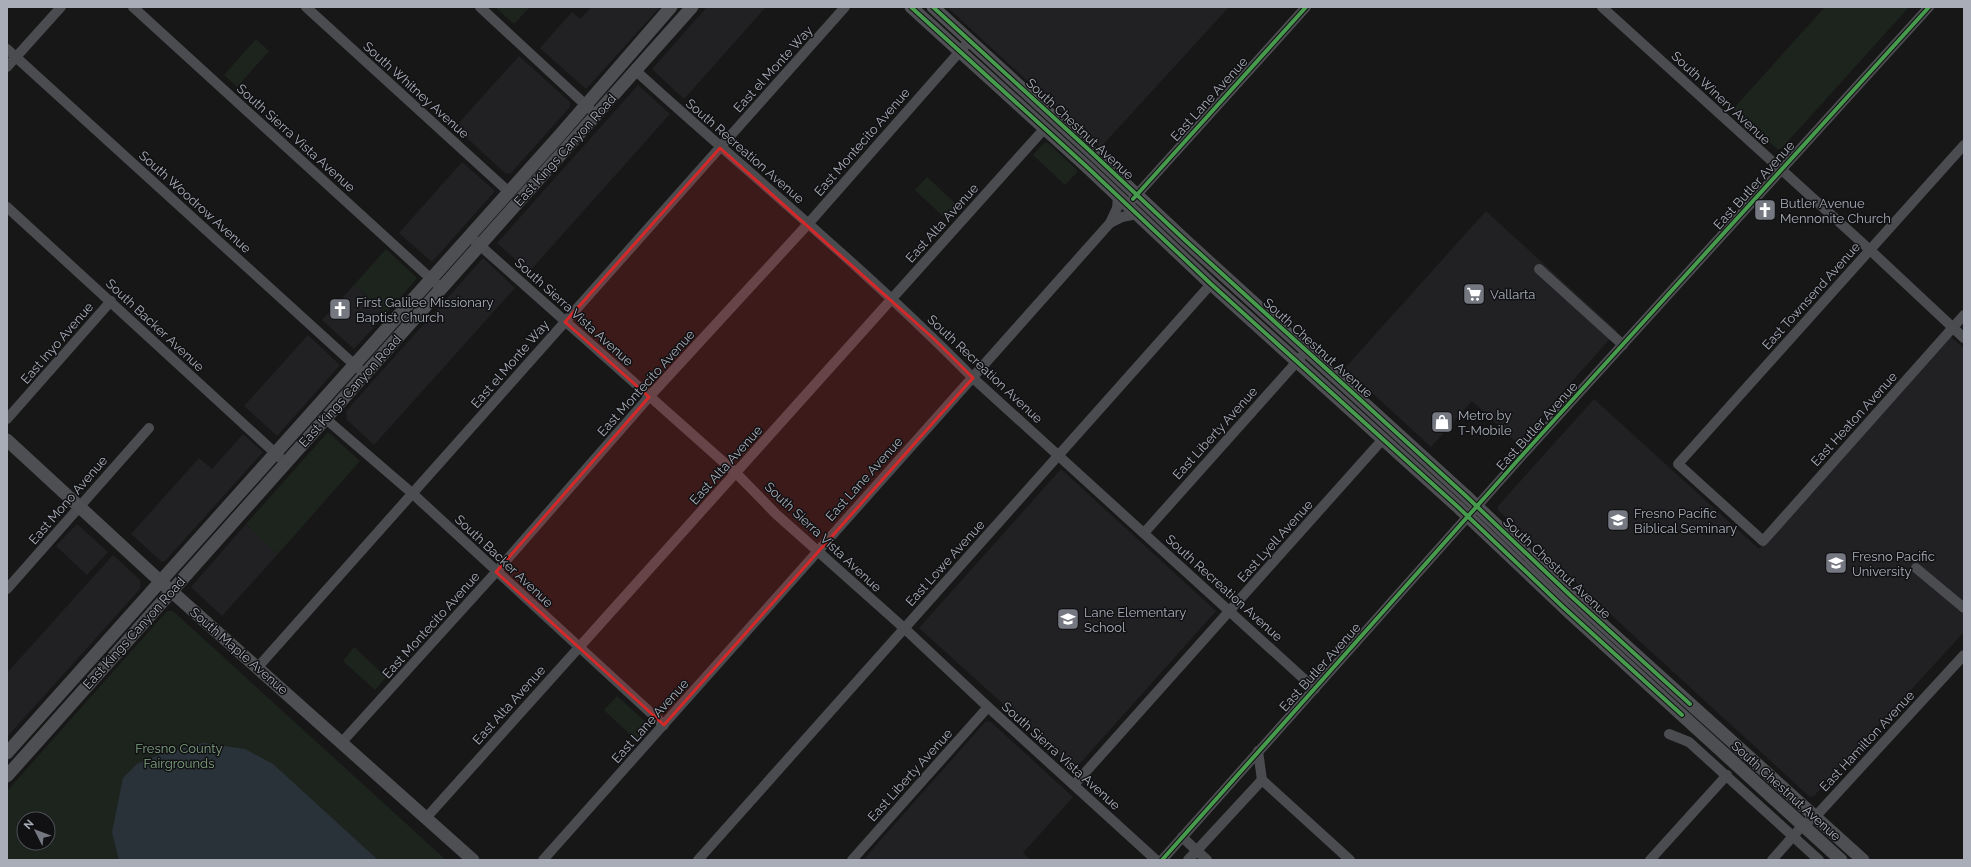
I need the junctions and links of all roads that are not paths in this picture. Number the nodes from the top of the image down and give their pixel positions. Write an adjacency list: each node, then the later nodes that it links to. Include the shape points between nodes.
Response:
1 (61, 7): 16 (street)
2 (133, 7): 37 (street, South Sierra Vista Avenue)
3 (306, 7): 25 (street, South Whitney Avenue)
4 (480, 7): 19 (street)
5 (671, 7): 19 (main road, East Kings Canyon Road)
6 (845, 7): 23 (street, East el Monte Way)
7 (911, 7): 15 (main road, South Chestnut Avenue)
8 (933, 7): 13 (main road, South Chestnut Avenue)
9 (1306, 7): 26 (street, East Lane Avenue)
10 (1602, 7): 24 (street, South Winery Avenue)
11 (1929, 7): 24 (street, East Butler Avenue)
12 (685, 10): 18 (main road, East Kings Canyon Road)
13 (969, 40): 15 (street, East Montecito Avenue); 26 (main road, South Chestnut Avenue)
14 (7, 49): 16 (street, South Woodrow Avenue)
15 (959, 51): 21 (main road, South Chestnut Avenue); 31 (street, East Montecito Avenue)
16 (16, 57): 17 (street); 50 (street, South Woodrow Avenue)
17 (7, 67)
18 (636, 71): 20 (main road, East Kings Canyon Road); 23 (street, South Recreation Avenue)
19 (586, 105): 20 (street); 25 (main road, East Kings Canyon Road)
20 (596, 114): 33 (main road, East Kings Canyon Road)
21 (1045, 128): 27 (main road, South Chestnut Avenue); 41 (street, East Alta Avenue)
22 (1964, 145): 34 (street, East Townsend Avenue)
23 (720, 148): 31 (street, South Recreation Avenue); 44 (street, East el Monte Way)
24 (1780, 171): 34 (street, South Winery Avenue); 47 (street, East Butler Avenue)
25 (509, 192): 32 (main road, East Kings Canyon Road)
26 (1136, 195): 27 (street, East Lane Avenue); 40 (main road, South Chestnut Avenue)
27 (1123, 201): 29 (main road, South Chestnut Avenue); 30 (street, East Lane Avenue)
28 (7, 207): 42 (street, South Backer Avenue)
29 (1137, 214): 30 (street, East Lane Avenue); 35 (main road, South Chestnut Avenue)
30 (1110, 223): 52 (street, East Lane Avenue)
31 (808, 224): 41 (street, South Recreation Avenue); 53 (street, East Montecito Avenue)
32 (469, 236): 33 (street, South Sierra Vista Avenue); 37 (main road, East Kings Canyon Road)
33 (480, 245): 39 (main road, East Kings Canyon Road); 44 (street, South Sierra Vista Avenue)
34 (1870, 250): 45 (street, South Winery Avenue); 68 (street, East Townsend Avenue, via 1678,464)
35 (1187, 262): 38 (main road, South Chestnut Avenue); 40 (main road, via 1194,259 1233,294)
36 (1538, 269): 47 (street)
37 (431, 279): 39 (street, South Sierra Vista Avenue); 50 (main road, East Kings Canyon Road)
38 (1211, 284): 49 (main road, South Chestnut Avenue); 60 (street, East Lowe Avenue)
39 (441, 288): 51 (main road, East Kings Canyon Road)
40 (1243, 294): 48 (main road, South Chestnut Avenue)
41 (891, 300): 52 (street, South Recreation Avenue); 62 (street, East Alta Avenue)
42 (111, 302): 55 (street, East Inyo Avenue); 59 (street, South Backer Avenue)
43 (1964, 315): 45 (street, East Heaton Avenue)
44 (565, 322): 53 (street, South Sierra Vista Avenue); 63 (street, East el Monte Way)
45 (1952, 328): 46 (street, South Winery Avenue); 68 (street, East Heaton Avenue)
46 (1964, 338)
47 (1623, 345): 64 (street, East Butler Avenue)
48 (1306, 351): 49 (street, East Liberty Avenue); 64 (main road, South Chestnut Avenue)
49 (1297, 361): 57 (main road, South Chestnut Avenue); 67 (street, East Liberty Avenue)
50 (355, 364): 51 (street, South Woodrow Avenue); 59 (main road, East Kings Canyon Road)
51 (365, 374): 54 (main road, East Kings Canyon Road)
52 (972, 378): 60 (street, South Recreation Avenue); 69 (street, East Lane Avenue)
53 (649, 397): 62 (street, South Sierra Vista Avenue); 71 (street, East Montecito Avenue)
54 (326, 418): 61 (main road, East Kings Canyon Road); 63 (street, South Backer Avenue)
55 (7, 420)
56 (149, 428): 65 (street, East Mono Avenue)
57 (1383, 439): 66 (main road, South Chestnut Avenue); 76 (street, East Lyell Avenue)
58 (7, 440): 65 (main road, South Maple Avenue)
59 (276, 453): 61 (street, South Backer Avenue); 72 (main road, East Kings Canyon Road)
60 (1058, 455): 67 (street, South Recreation Avenue); 77 (street, East Lowe Avenue)
61 (286, 463): 74 (main road, East Kings Canyon Road)
62 (737, 474): 69 (street, South Sierra Vista Avenue); 78 (street, East Alta Avenue)
63 (413, 494): 71 (street, South Backer Avenue); 80 (street, East el Monte Way)
64 (1477, 506): 66 (street, East Butler Avenue); 94 (main road, South Chestnut Avenue, via 1577,601)
65 (80, 508): 72 (main road, South Maple Avenue); 73 (street, East Mono Avenue)
66 (1468, 516): 81 (street, East Butler Avenue); 96 (main road, South Chestnut Avenue, via 1558,603)
67 (1144, 533): 76 (street, South Recreation Avenue)
68 (1763, 540)
69 (817, 551): 77 (street, South Sierra Vista Avenue); 84 (street, East Lane Avenue)
70 (1916, 568): 75 (street)
71 (496, 572): 78 (street, South Backer Avenue); 86 (street, East Montecito Avenue)
72 (160, 582): 74 (main road, South Maple Avenue); 82 (main road, East Kings Canyon Road)
73 (7, 589)
74 (171, 592): 80 (main road, South Maple Avenue); 89 (main road, East Kings Canyon Road)
75 (1964, 608)
76 (1230, 611): 81 (street, South Recreation Avenue); 93 (street, East Lyell Avenue)
77 (904, 628): 83 (street, South Sierra Vista Avenue); 102 (street, East Lowe Avenue)
78 (578, 647): 84 (street, South Backer Avenue); 95 (street, East Alta Avenue)
79 (1964, 655): 94 (street, East Hamilton Avenue)
80 (258, 667): 86 (main road, South Maple Avenue)
81 (1315, 689): 87 (street, East Butler Avenue)
82 (63, 691): 88 (main road, East Kings Canyon Road); 89 (main road, via 53,711)
83 (988, 708): 93 (street, South Sierra Vista Avenue); 103 (street, East Liberty Avenue)
84 (664, 725): 101 (street, East Lane Avenue)
85 (1669, 734): 90 (street, via 1690,742)
86 (342, 742): 95 (main road, South Maple Avenue)
87 (1258, 751): 92 (street); 98 (street, East Butler Avenue)
88 (7, 753)
89 (10, 762): 91 (main road, East Kings Canyon Road)
90 (1726, 775): 97 (street); 109 (street)
91 (7, 776)
92 (1262, 780): 99 (street); 108 (street)
93 (1074, 785): 104 (street, South Sierra Vista Avenue)
94 (1815, 817): 96 (street, East Hamilton Avenue); 113 (main road, South Chestnut Avenue)
95 (426, 818): 100 (main road, South Maple Avenue)
96 (1803, 825): 97 (street, East Hamilton Avenue); 112 (main road, South Chestnut Avenue)
97 (1794, 836): 110 (street, East Hamilton Avenue); 111 (street)
98 (1182, 837): 99 (street); 105 (street, East Butler Avenue)
99 (1196, 850): 106 (street); 107 (street)
100 (472, 860)
101 (543, 860)
102 (698, 860)
103 (852, 860)
104 (1156, 860)
105 (1162, 860)
106 (1188, 860)
107 (1207, 860)
108 (1350, 860)
109 (1650, 860)
110 (1772, 860)
111 (1819, 860)
112 (1841, 860)
113 (1863, 860)

